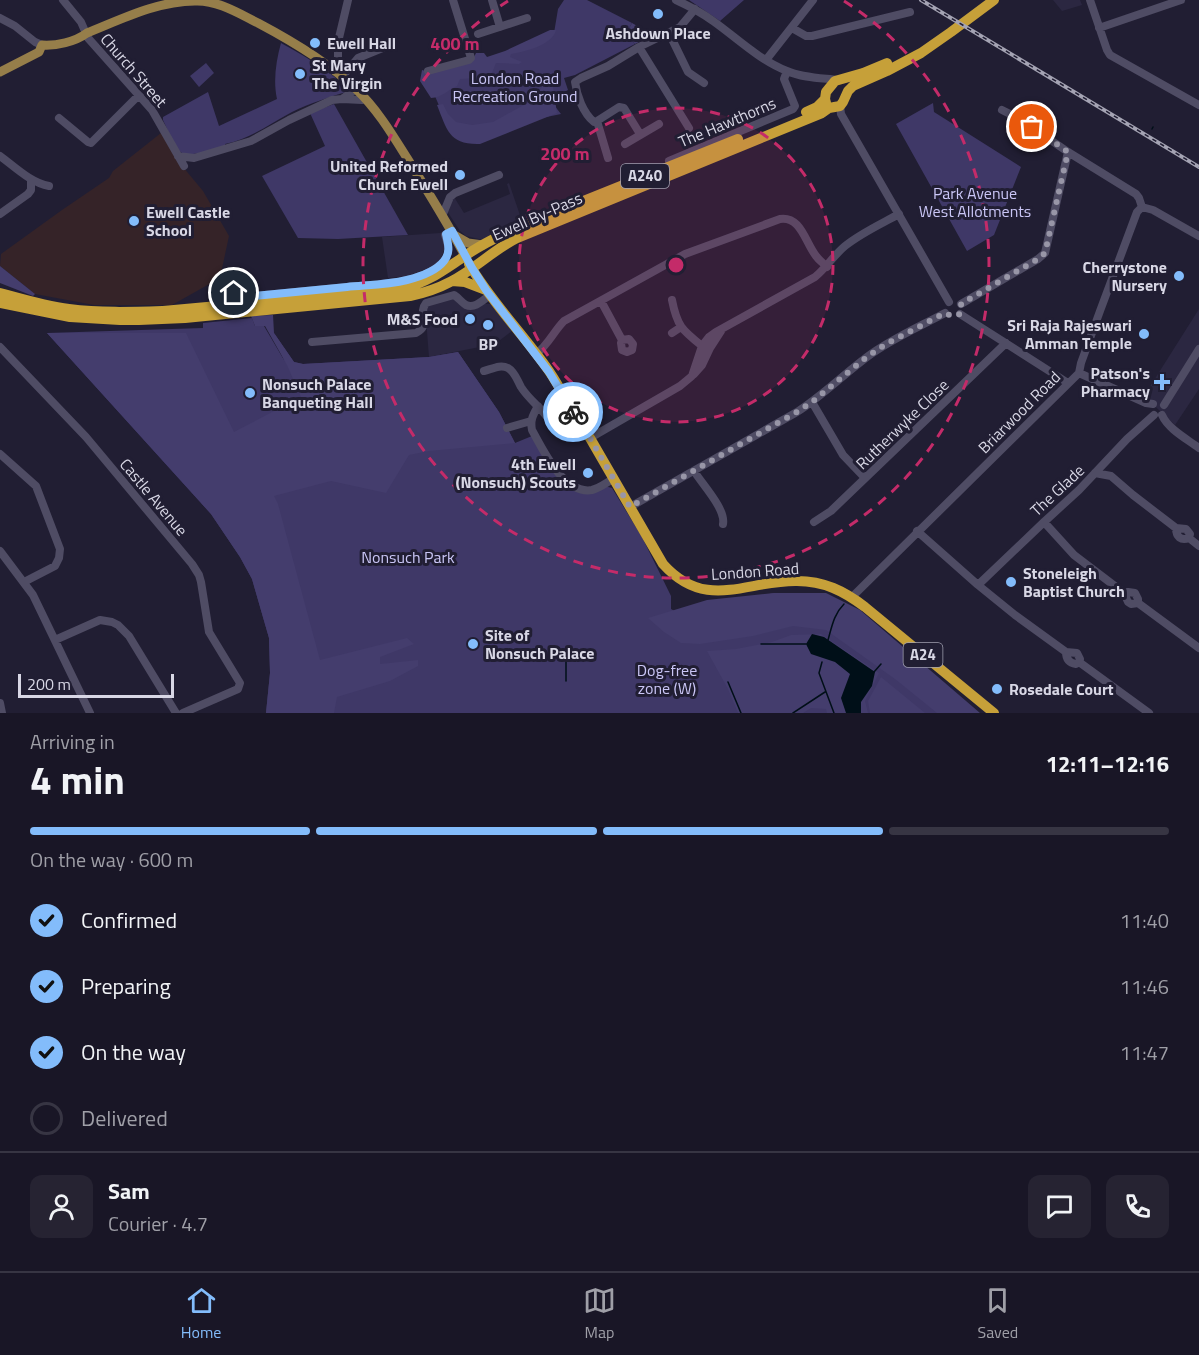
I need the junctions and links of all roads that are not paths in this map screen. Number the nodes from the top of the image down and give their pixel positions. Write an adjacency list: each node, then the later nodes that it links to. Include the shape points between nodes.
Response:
1 (63, 0): 20 (street, Church Street)
2 (348, 0): 30 (street, via 338,42)
3 (453, 0): 27 (street, via 471,58)
4 (492, 0): 17 (street)
5 (676, 0): 13 (street)
6 (813, 0): 18 (street)
7 (982, 0): 32 (highway, via 917,48 884,65)
8 (994, 0): 35 (highway, via 921,53)
9 (1090, 0): 19 (street)
10 (1181, 0): 19 (street)
11 (220, 2): 12 (main road, London Road, via 172,3); 30 (main road, London Road)
12 (151, 9): 20 (main road, London Road)
13 (695, 9): 21 (street, via 680,27); 26 (street)
14 (910, 12): 18 (street, via 812,36)
15 (0, 18): 23 (street)
16 (527, 18): 17 (street)
17 (500, 27): 22 (street)
18 (792, 28): 26 (street)
19 (1099, 28): 40 (street, via 1110,55)
20 (87, 33): 23 (main road, London Road, via 67,42); 36 (street, Church Street)
21 (669, 33): 25 (street); 33 (street, via 688,72)
22 (478, 34)
23 (42, 45): 28 (main road, via 39,52)
24 (390, 45): 30 (street, via 358,58)
25 (639, 47): 43 (street, via 575,82 583,108 591,120); 45 (street)
26 (766, 60): 29 (street)
27 (428, 70)
28 (0, 72)
29 (787, 72): 31 (street); 52 (street, The Hawthorns, via 784,79 793,109)
30 (338, 74): 34 (main road, London Road)
31 (820, 78): 32 (street); 39 (street)
32 (840, 80): 35 (highway); 39 (highway, via 832,84)
33 (704, 83)
34 (356, 89): 37 (street); 38 (main road, London Road)
35 (848, 91): 39 (highway, via 843,102)
36 (139, 95): 42 (street, via 91,143); 50 (street, Church Street, via 158,118)
37 (342, 99): 38 (street); 50 (street, via 323,104 251,141 194,158)
38 (365, 99): 59 (main road, London Road)
39 (830, 101): 60 (street); 63 (highway, Ewell By-Pass / A240); 64 (highway, Ewell By-Pass / A240, via 822,112)
40 (1199, 105)
41 (1002, 110): 48 (street)
42 (59, 118)
43 (597, 121): 46 (street, via 619,107 624,108); 51 (street)
44 (659, 124): 46 (street)
45 (689, 128)
46 (640, 134): 47 (street)
47 (625, 144)
48 (1068, 152): 57 (street, via 1136,194); 78 (street, via 1045,253)
49 (0, 156): 55 (street)
50 (178, 156): 53 (street, Church Street)
51 (608, 158)
52 (668, 162)
53 (184, 166)
54 (499, 176): 59 (street, via 455,193)
55 (31, 180): 56 (street); 56 (street, via 45,185)
56 (31, 190): 58 (street)
57 (1142, 207): 62 (street, via 1149,207); 93 (street, Briarwood Road)
58 (0, 214)
59 (443, 214): 61 (main road, London Road)
60 (899, 214): 66 (street, via 850,242); 76 (street)
61 (453, 233): 63 (main road, via 468,243); 65 (main road, London Road); 69 (street, via 446,234 449,250 439,266 414,278)
62 (1199, 236)
63 (483, 244): 65 (highway, Ewell By-Pass / A240)
64 (504, 244): 65 (highway, via 471,258); 67 (highway, Ewell By-Pass / A240)
65 (465, 256): 67 (highway, London Road / A24); 70 (highway, Ewell By-Pass)
66 (826, 267): 75 (street, via 798,225 793,220 780,219 686,255); 83 (street)
67 (472, 268): 68 (highway, Ewell By-Pass); 70 (highway, via 465,265 437,281); 73 (highway, London Road / A24)
68 (452, 281): 73 (highway, via 465,282); 77 (highway, Ewell By-Pass, via 410,296 163,320 70,316)
69 (384, 284): 72 (street); 79 (street, via 244,296 234,293 228,296)
70 (418, 284): 72 (highway, Ewell By-Pass)
71 (0, 293): 79 (highway, Ewell By-Pass, via 31,302 95,311)
72 (368, 293): 79 (highway, Ewell By-Pass)
73 (488, 293): 86 (street, via 473,306 454,295 426,303 422,308 424,325 416,333); 91 (highway, London Road / A24)
74 (672, 300): 82 (street)
75 (601, 301): 85 (street); 91 (street, via 564,321)
76 (949, 302): 78 (street); 80 (street)
77 (0, 303)
78 (961, 304): 81 (street)
79 (225, 306)
80 (945, 313): 81 (street); 96 (street, via 868,356)
81 (960, 314): 87 (street)
82 (681, 327): 84 (street); 88 (street)
83 (723, 328): 88 (street); 94 (street)
84 (672, 333)
85 (622, 340)
86 (312, 342)
87 (1005, 343): 95 (street); 112 (street, Rutherwyke Close)
88 (702, 346): 94 (street)
89 (0, 347): 129 (street, Castle Avenue, via 86,437 199,575 209,632 240,683 238,689)
90 (1199, 349): 98 (street)
91 (536, 354): 104 (highway, London Road / A24)
92 (484, 371): 99 (street, via 508,368)
93 (1079, 373): 95 (street, Briarwood Road); 97 (street)
94 (692, 376): 104 (street)
95 (1068, 383): 117 (street, Briarwood Road)
96 (812, 402): 108 (street); 112 (street, via 843,455)
97 (1153, 404): 98 (street); 100 (street, via 1151,409)
98 (1164, 405): 100 (street, via 1165,411)
99 (538, 406): 101 (street); 103 (street)
100 (1158, 415): 105 (street); 107 (street, The Glade)
101 (531, 421): 102 (street); 111 (street, via 532,430 554,468 571,484 590,490)
102 (507, 428)
103 (554, 428)
104 (590, 438): 111 (highway, London Road / A24)
105 (1199, 448)
106 (0, 454): 120 (street, via 36,486 60,549 55,566)
107 (1109, 460): 109 (street, The Glade); 110 (street)
108 (694, 471): 113 (street); 116 (street, via 715,501)
109 (1095, 474): 110 (street); 115 (street, The Glade)
110 (1111, 476): 118 (street, via 1176,528 1179,537 1190,538)
111 (613, 478): 113 (highway, London Road / A24)
112 (865, 478): 114 (street, Rutherwyke Close)
113 (630, 507): 122 (highway, London Road / A24, via 663,564 696,587 725,591 796,581 826,585)
114 (814, 522)
115 (1044, 522): 121 (street, The Glade); 124 (street, via 1074,555 1124,593 1128,602 1138,603)
116 (723, 525)
117 (917, 531): 121 (street); 122 (street, Briarwood Road)
118 (1199, 546)
119 (0, 551): 120 (street)
120 (24, 582): 123 (street)
121 (978, 585): 131 (street, via 1066,652 1070,662 1079,662)
122 (852, 597): 130 (highway, London Road / A24)
123 (55, 640): 127 (street); 128 (street, via 100,620 118,625 129,636)
124 (1199, 648)
125 (0, 702): 126 (street)
126 (2, 713)
127 (90, 713)
128 (176, 713)
129 (183, 713)
130 (994, 713)
131 (1149, 713)

